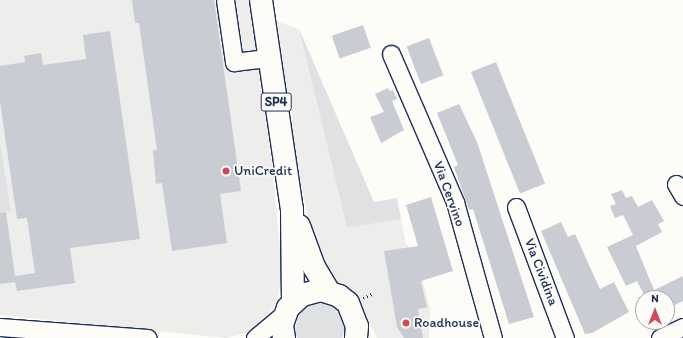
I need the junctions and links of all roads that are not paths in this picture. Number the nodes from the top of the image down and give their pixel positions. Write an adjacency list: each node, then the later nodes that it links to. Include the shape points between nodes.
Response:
1 (226, 0): 4 (street, via 234,62)
2 (261, 0): 4 (main road, SP4)
3 (391, 54): 16 (street, Via Cervino, via 455,202)
4 (269, 58): 6 (main road, SP4)
5 (516, 207): 17 (street, Via Cividina)
6 (292, 209): 7 (main road, SP4, via 314,268); 8 (main road, SP4)
7 (329, 292): 8 (main road, via 313,291); 11 (main road, via 348,303)
8 (289, 307): 14 (street); 15 (main road)
9 (0, 327): 12 (street)
10 (683, 327): 18 (street)
11 (360, 334)
12 (101, 336): 13 (street)
13 (148, 338)
14 (255, 338)
15 (284, 338)
16 (493, 338)
17 (565, 338)
18 (660, 338)

